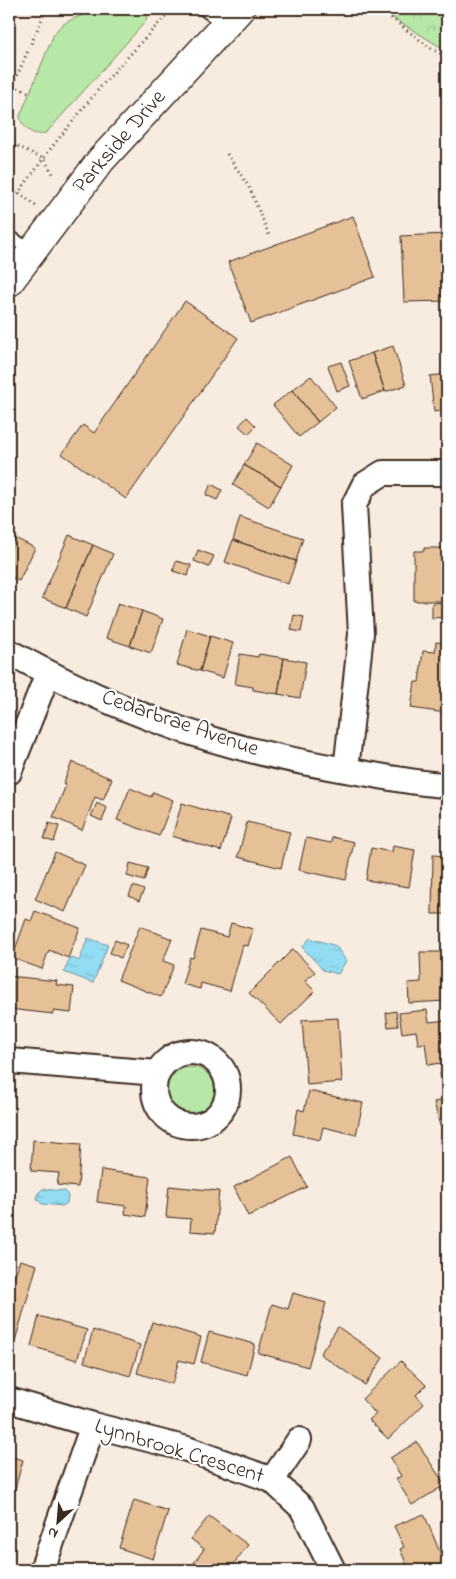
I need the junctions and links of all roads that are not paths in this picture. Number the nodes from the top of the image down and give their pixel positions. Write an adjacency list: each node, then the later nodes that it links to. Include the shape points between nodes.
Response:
1 (204, 9): 2 (lane)
2 (232, 17): 4 (street, Parkside Drive, via 101,160)
3 (9, 236): 4 (lane)
4 (32, 251): 5 (street, Parkside Drive)
5 (9, 282)
6 (447, 473): 9 (street, via 383,473 364,485 354,505 361,634)
7 (9, 652): 8 (street, Cedarbrae Avenue)
8 (48, 673): 9 (street, Cedarbrae Avenue, via 136,712 210,739); 10 (street)
9 (346, 770): 11 (street, Cedarbrae Avenue)
10 (9, 772)
11 (447, 785)
12 (9, 1062): 13 (street)
13 (158, 1073)
14 (9, 1400): 15 (street, Lynnbrook Crescent)
15 (92, 1425): 17 (street, Lynnbrook Crescent, via 187,1449); 18 (street)
16 (299, 1440): 17 (street)
17 (272, 1480): 19 (street, Lynnbrook Crescent, via 302,1508)
18 (42, 1570)
19 (333, 1570)

